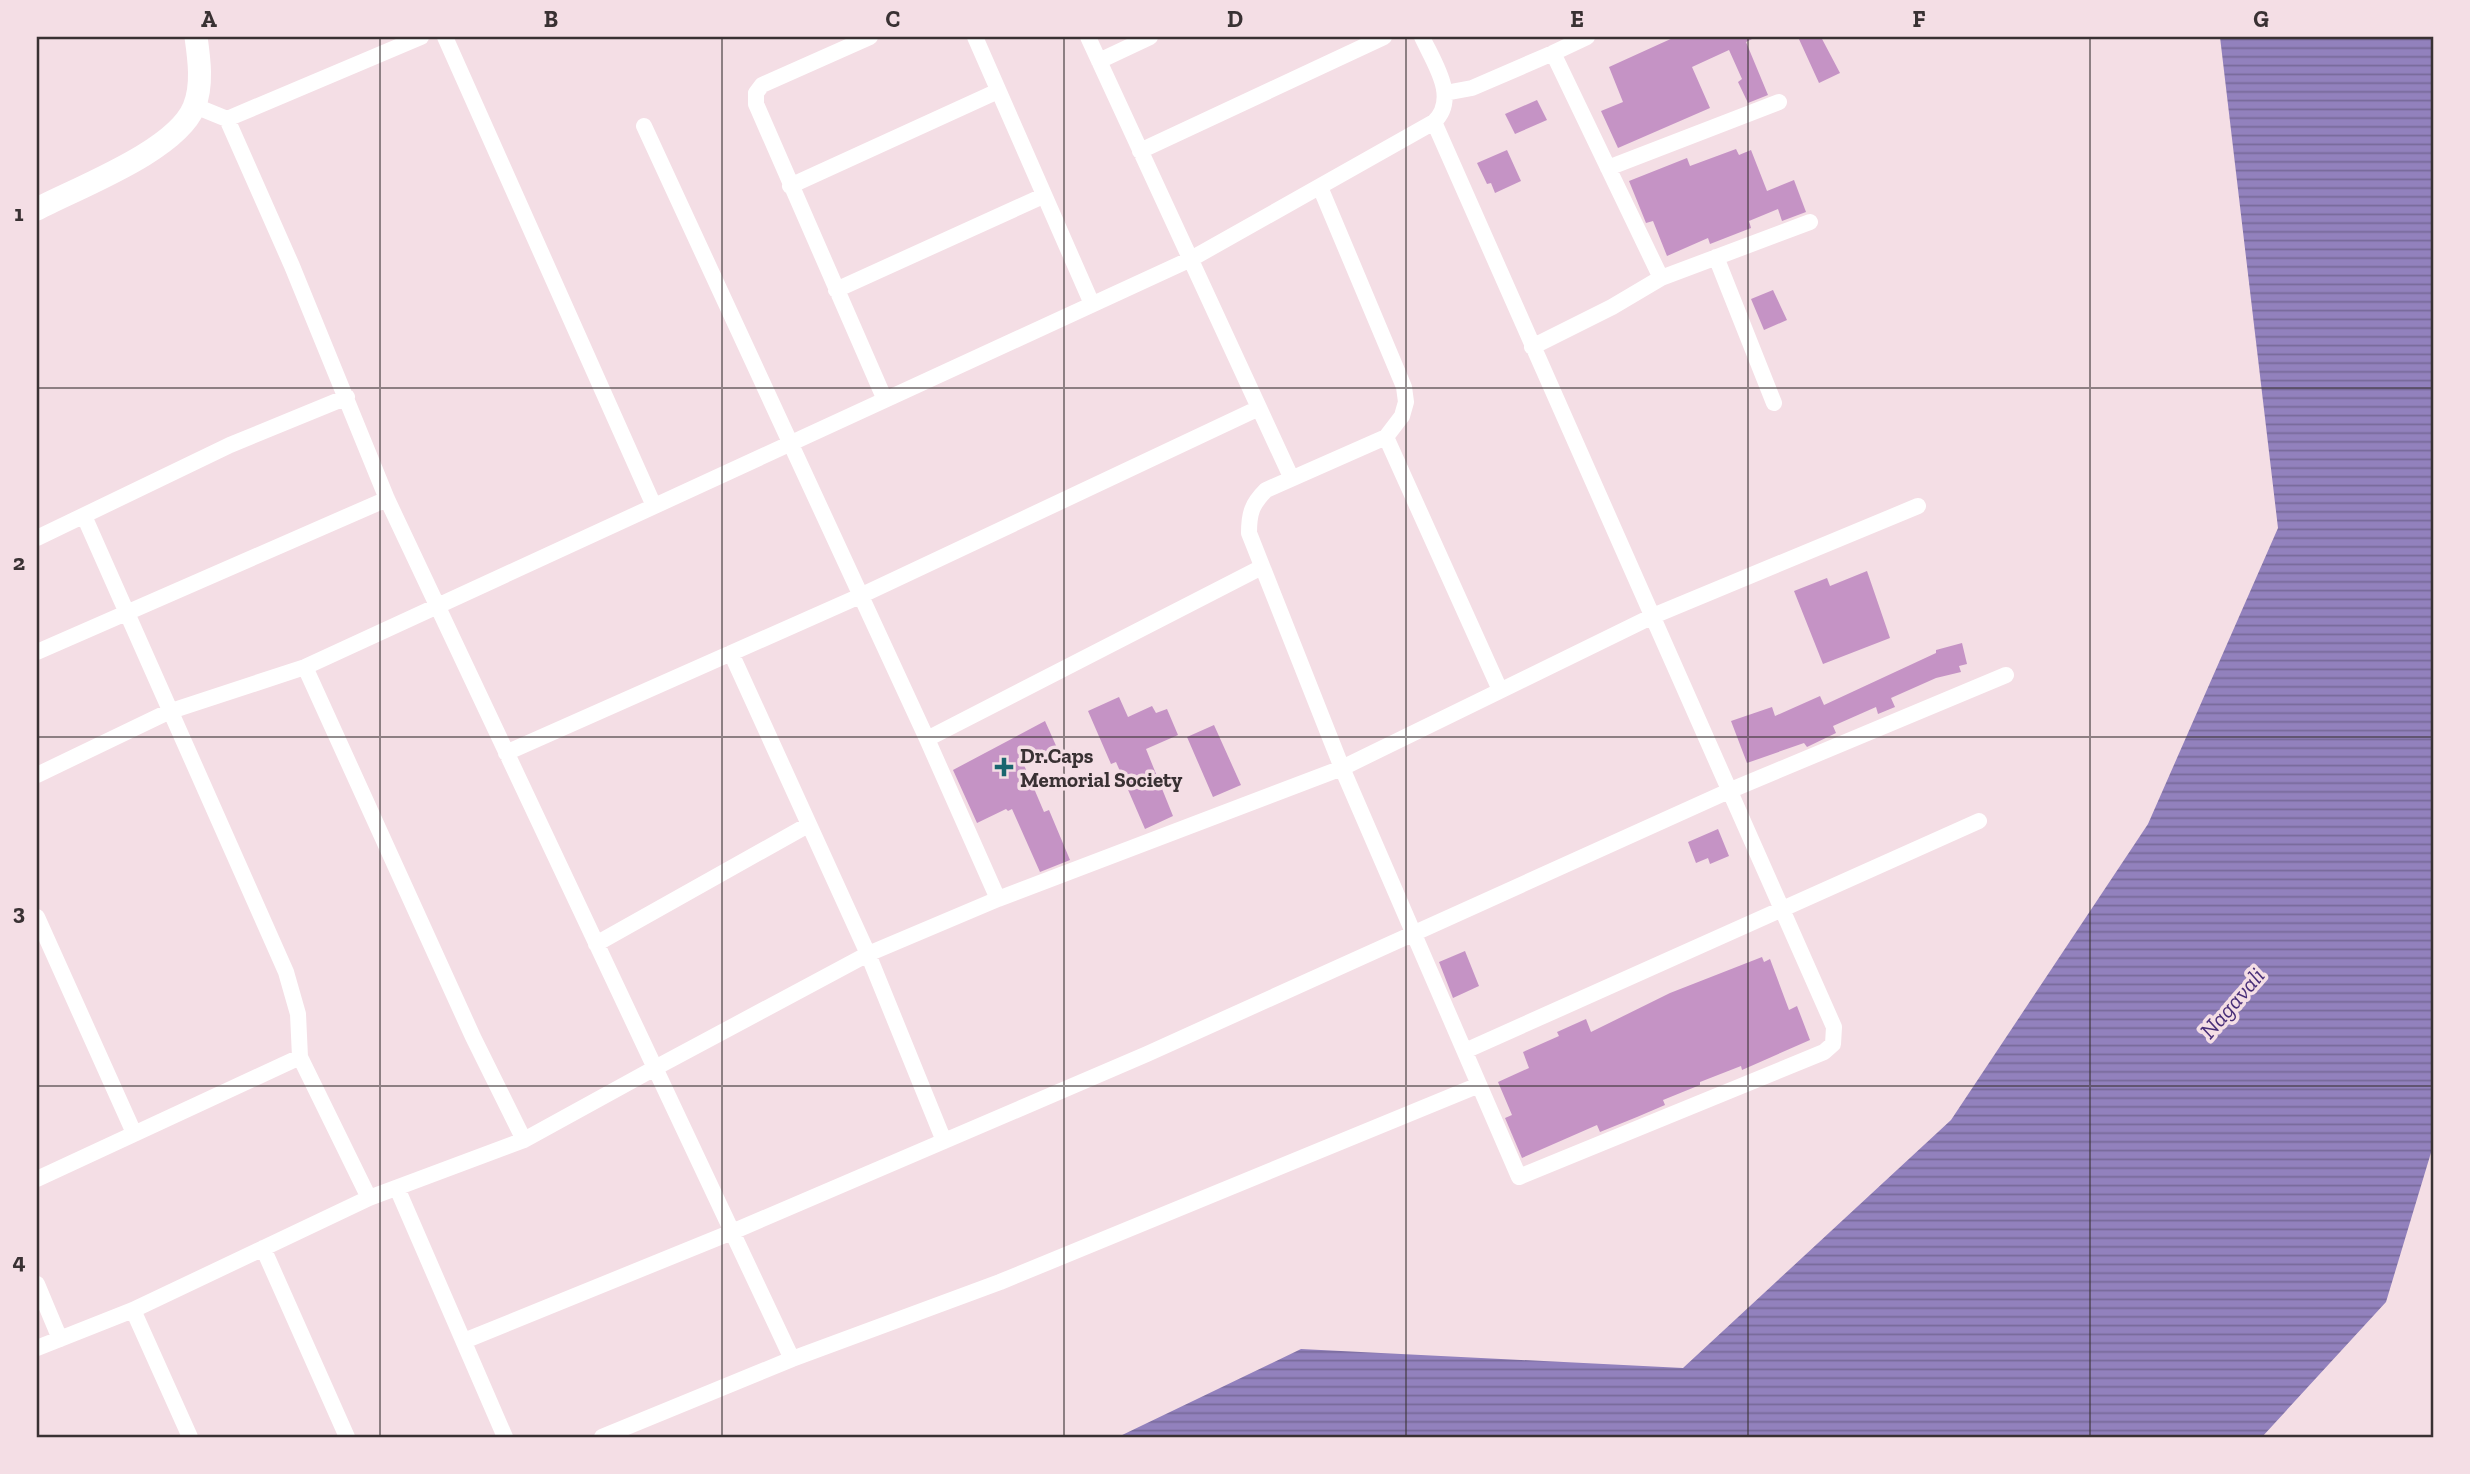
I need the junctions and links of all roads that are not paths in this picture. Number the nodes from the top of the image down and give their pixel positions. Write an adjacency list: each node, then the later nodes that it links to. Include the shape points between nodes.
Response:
1 (196, 37): 16 (main road, via 200,80)
2 (421, 37): 17 (street)
3 (445, 37): 41 (street)
4 (870, 37): 22 (street, via 762,85 756,93 756,104)
5 (975, 37): 13 (street)
6 (1088, 37): 12 (street)
7 (1150, 37): 12 (street)
8 (1384, 37): 20 (street)
9 (1422, 37): 14 (street)
10 (1587, 37): 11 (street)
11 (1553, 52): 14 (street, via 1472,88); 21 (street)
12 (1099, 61): 20 (street)
13 (998, 91): 22 (street); 24 (street)
14 (1446, 93): 18 (street, via 1442,114)
15 (1779, 102): 21 (street)
16 (195, 106): 17 (street); 25 (main road, via 165,144)
17 (227, 119): 33 (street)
18 (1434, 122): 23 (street); 32 (street)
19 (644, 126): 38 (street)
20 (1140, 151): 28 (street)
21 (1608, 168): 29 (street)
22 (790, 186): 30 (street)
23 (1320, 187): 28 (street); 37 (street, via 1404,387 1402,416)
24 (1043, 196): 30 (street); 31 (street)
25 (37, 209)
26 (1810, 222): 27 (street)
27 (1716, 257): 29 (street); 35 (street)
28 (1191, 259): 31 (street); 36 (street)
29 (1661, 278): 32 (street)
30 (836, 290): 34 (street)
31 (1092, 304): 34 (street)
32 (1532, 347): 49 (street)
33 (347, 397): 40 (street); 43 (street, via 230,445)
34 (885, 400): 38 (street)
35 (1774, 403)
36 (1259, 408): 39 (street); 46 (street)
37 (1386, 437): 39 (street); 54 (street)
38 (789, 444): 41 (street); 46 (street)
39 (1291, 477): 45 (street, via 1266,490 1249,516 1249,533)
40 (387, 499): 47 (street); 48 (street)
41 (654, 506): 47 (street)
42 (1918, 506): 49 (street)
43 (84, 516): 44 (street); 48 (street)
44 (37, 538)
45 (1262, 567): 56 (street); 58 (street)
46 (860, 596): 51 (street); 56 (street)
47 (437, 607): 52 (street); 57 (street)
48 (127, 613): 50 (street); 55 (street)
49 (1653, 615): 54 (street); 60 (street)
50 (37, 653)
51 (730, 653): 57 (street); 62 (street)
52 (305, 667): 55 (street); 74 (street)
53 (2006, 676): 60 (street)
54 (1500, 691): 58 (street)
55 (168, 712): 59 (street); 70 (street, via 286,972 298,1014)
56 (927, 738): 63 (street)
57 (506, 752): 67 (street)
58 (1342, 768): 63 (street); 66 (street)
59 (37, 775)
60 (1731, 790): 64 (street); 66 (street)
61 (1979, 821): 64 (street)
62 (808, 825): 67 (street); 68 (street)
63 (998, 899): 68 (street)
64 (1780, 909): 69 (street); 72 (street, via 1834,1027 1833,1044 1824,1052 1519,1177)
65 (37, 917): 73 (street)
66 (1415, 935): 69 (street); 75 (street)
67 (596, 944): 71 (street)
68 (868, 954): 71 (street); 75 (street)
69 (1465, 1051): 72 (street)
70 (300, 1057): 73 (street); 78 (street)
71 (655, 1068): 74 (street); 79 (street)
72 (1479, 1085): 86 (street, via 1000,1282)
73 (134, 1133): 76 (street)
74 (524, 1140): 77 (street)
75 (944, 1141): 79 (street)
76 (37, 1179)
77 (397, 1188): 78 (street); 84 (street)
78 (369, 1198): 80 (street)
79 (732, 1232): 84 (street); 86 (street)
80 (264, 1248): 82 (street); 88 (street)
81 (37, 1284): 83 (street)
82 (133, 1310): 83 (street); 87 (street)
83 (60, 1339): 85 (street)
84 (464, 1341): 89 (street)
85 (37, 1348)
86 (792, 1359): 90 (street)
87 (190, 1437)
88 (347, 1437)
89 (505, 1437)
90 (602, 1437)

